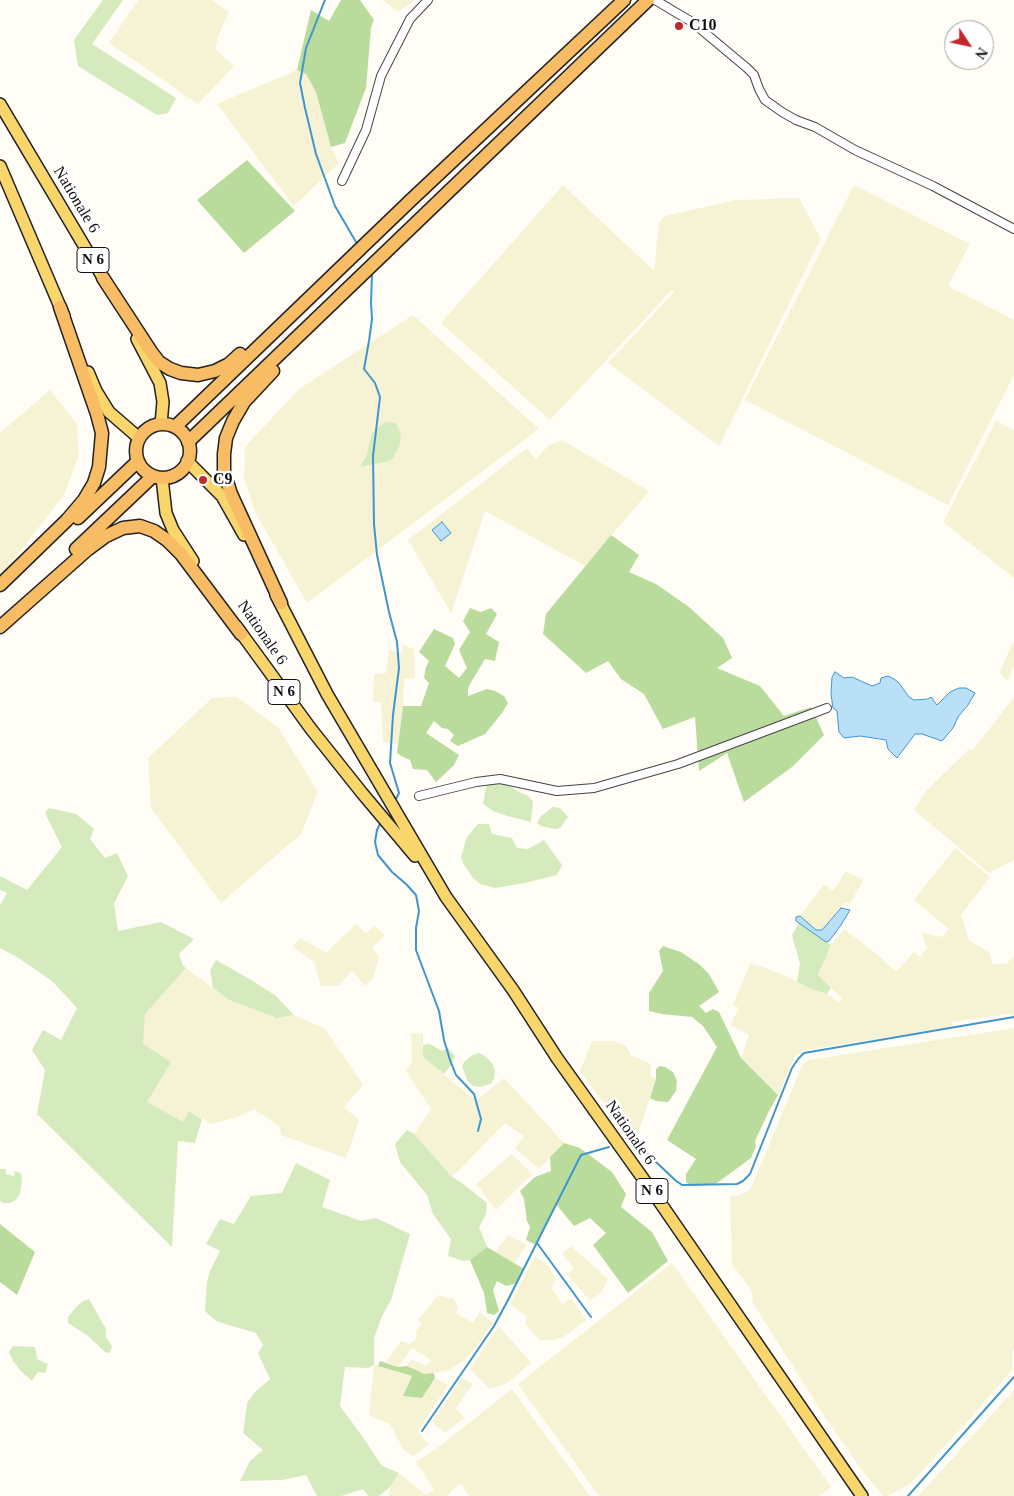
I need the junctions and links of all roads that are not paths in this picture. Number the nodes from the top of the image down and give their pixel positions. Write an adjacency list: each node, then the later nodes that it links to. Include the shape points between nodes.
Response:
1 (428, 0): 7 (street, via 410,19 381,76 366,130)
2 (624, 0): 8 (highway)
3 (648, 0): 9 (highway)
4 (655, 0): 10 (street, via 692,22 748,68 766,100 782,112)
5 (0, 104): 11 (main road, Nationale 6 / N 6)
6 (0, 166): 12 (main road)
7 (342, 181)
8 (411, 200): 11 (highway, via 229,364 215,371 198,375 181,373 159,362); 14 (highway)
9 (422, 216): 16 (highway); 22 (highway, via 244,402 226,438 224,472 231,494)
10 (1014, 230)
11 (103, 278): 13 (main road, Nationale 6 / N 6, via 160,383)
12 (60, 307): 15 (main road, via 96,391 109,412); 20 (highway, via 102,433 99,467 84,500)
13 (161, 424): 14 (highway); 15 (highway, via 144,431)
14 (175, 427): 16 (highway)
15 (139, 438): 17 (highway, via 136,446)
16 (188, 442): 18 (highway)
17 (138, 461): 19 (highway, via 142,468); 21 (highway)
18 (187, 461): 19 (highway, via 170,477); 22 (main road, Nationale 6 / N 6, via 222,496)
19 (157, 477): 23 (highway); 25 (main road, Nationale 6 / N 6, via 173,530)
20 (0, 585)
21 (0, 593)
22 (281, 603): 28 (main road, Nationale 6 / N 6, via 328,694)
23 (0, 622)
24 (0, 627): 25 (highway, via 106,536 123,528 140,526 154,531 181,554)
25 (241, 634): 28 (main road, Nationale 6 / N 6, via 362,794)
26 (827, 708): 27 (street, via 678,764 594,788 557,790 500,779)
27 (419, 796)
28 (440, 886): 29 (main road, Nationale 6 / N 6)
29 (862, 1496)

